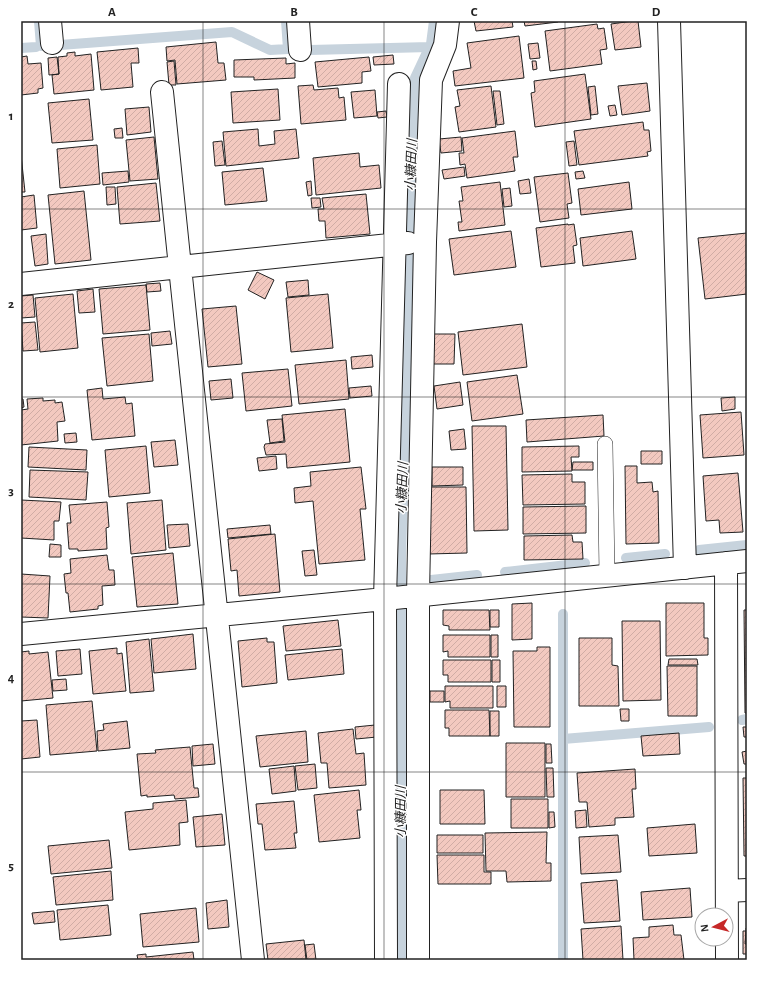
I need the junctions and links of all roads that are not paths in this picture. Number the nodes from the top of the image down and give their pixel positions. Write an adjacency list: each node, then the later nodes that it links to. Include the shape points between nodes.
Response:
1 (50, 21): 5 (street)
2 (298, 21): 6 (street)
3 (448, 21): 9 (street, via 445,45 431,80)
4 (669, 21): 14 (street)
5 (52, 43)
6 (300, 50)
7 (399, 84): 9 (street)
8 (162, 92): 10 (street)
9 (409, 243): 10 (street); 16 (street); 16 (street)
10 (180, 267): 11 (street); 17 (street)
11 (21, 284)
12 (605, 444): 15 (lane)
13 (737, 562): 14 (street); 19 (street)
14 (685, 568): 15 (street)
15 (607, 575): 16 (street)
16 (401, 597): 17 (street); 21 (street); 22 (street)
17 (217, 615): 18 (street); 20 (street)
18 (21, 634)
19 (737, 891): 23 (street)
20 (253, 960)
21 (386, 960)
22 (418, 960)
23 (727, 960)

